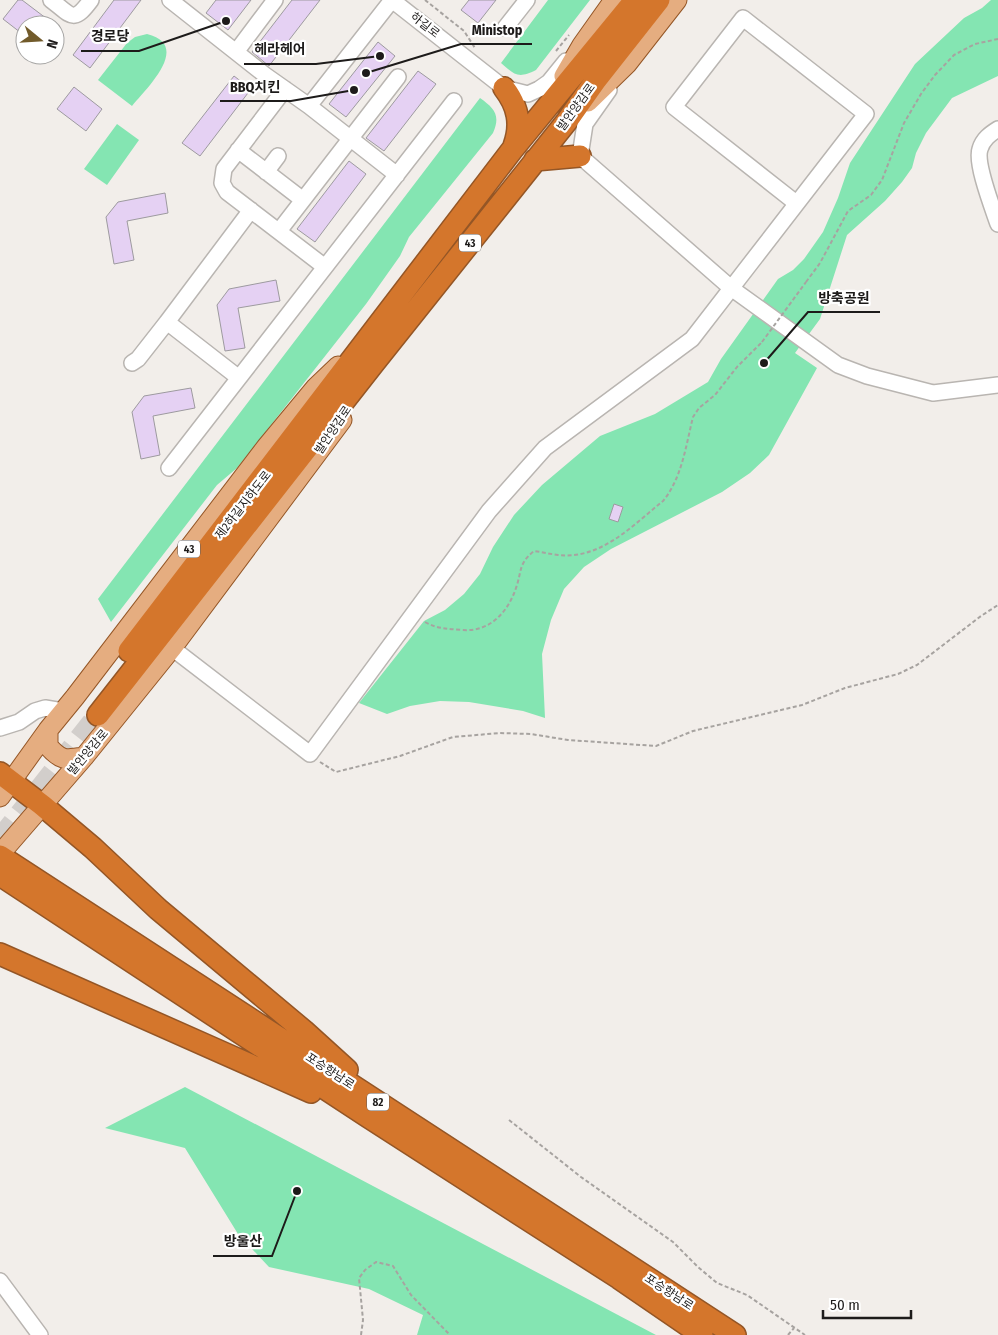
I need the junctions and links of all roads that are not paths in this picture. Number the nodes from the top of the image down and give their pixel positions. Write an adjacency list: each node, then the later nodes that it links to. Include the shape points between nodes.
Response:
1 (51, 0): 2 (street, via 75,16 82,13)
2 (91, 0)
3 (275, 0): 12 (street)
4 (392, 0): 15 (street, 하길로); 18 (street)
5 (527, 0): 11 (street)
6 (612, 0): 15 (street, via 549,82 528,94); 19 (main road, 43)
7 (635, 0): 19 (highway, 발안양감로)
8 (659, 0): 20 (highway, 발안양감로)
9 (677, 0): 13 (main road, 43)
10 (174, 1): 12 (street)
11 (505, 28)
12 (236, 52): 16 (street)
13 (627, 64): 20 (main road, 43); 26 (street, via 585,124)
14 (398, 77): 22 (street)
15 (504, 88): 24 (highway, via 518,111 519,124)
16 (285, 89): 18 (street); 23 (street)
17 (454, 101): 29 (street)
18 (309, 106): 22 (street)
19 (541, 114): 24 (highway, 발안양감로 / 43)
20 (567, 121): 27 (highway, 발안양감로 / 43)
21 (998, 128): 33 (street, via 988,136 980,150 983,175)
22 (351, 139): 29 (street); 30 (street)
23 (238, 150): 28 (street); 32 (street, via 224,169 222,183 227,192)
24 (512, 150): 38 (highway, 발안양감로 / 43)
25 (278, 156): 28 (street)
26 (580, 156): 27 (highway); 36 (street)
27 (535, 160): 40 (highway, 발안양감로 / 43)
28 (266, 172): 30 (street)
29 (397, 175): 35 (street)
30 (303, 200): 34 (street)
31 (796, 203): 31 (street, via 674,107 743,18 866,114); 36 (street)
32 (251, 210): 34 (street); 37 (street)
33 (998, 224)
34 (279, 231): 35 (street)
35 (325, 267): 41 (street)
36 (731, 288): 42 (street, via 838,364 867,376 933,393); 44 (street, via 692,339 545,448 489,512 310,754)
37 (167, 322): 39 (street); 41 (street)
38 (379, 327): 40 (highway, 제2하길지하도로, via 93,710); 45 (main road, 발안양감로 / 43, via 316,387 267,446)
39 (132, 363)
40 (373, 364): 44 (main road, 발안양감로 / 43, via 341,421)
41 (239, 378): 43 (street)
42 (998, 385)
43 (169, 468)
44 (172, 648): 48 (main road, 발안양감로 / 43)
45 (62, 713): 46 (street, via 45,708 35,710 20,722); 47 (main road, 발안양감로 / 43)
46 (0, 728)
47 (48, 730): 48 (main road, via 48,746 57,757 66,760); 49 (main road, 발안양감로 / 43)
48 (84, 757): 50 (main road, 발안양감로 / 43)
49 (4, 784): 50 (highway)
50 (42, 805): 51 (main road, 발안양감로 / 43); 54 (highway)
51 (0, 855): 52 (highway, 포승향남로 / 82)
52 (11, 876): 54 (highway, 포승향남로 / 82); 55 (highway, 포승향남로 / 82)
53 (0, 954): 55 (highway)
54 (397, 1115): 59 (highway, 포승향남로 / 82)
55 (367, 1116): 58 (highway, 포승향남로 / 82)
56 (0, 1281): 57 (street)
57 (40, 1335)
58 (702, 1335)
59 (735, 1335)

